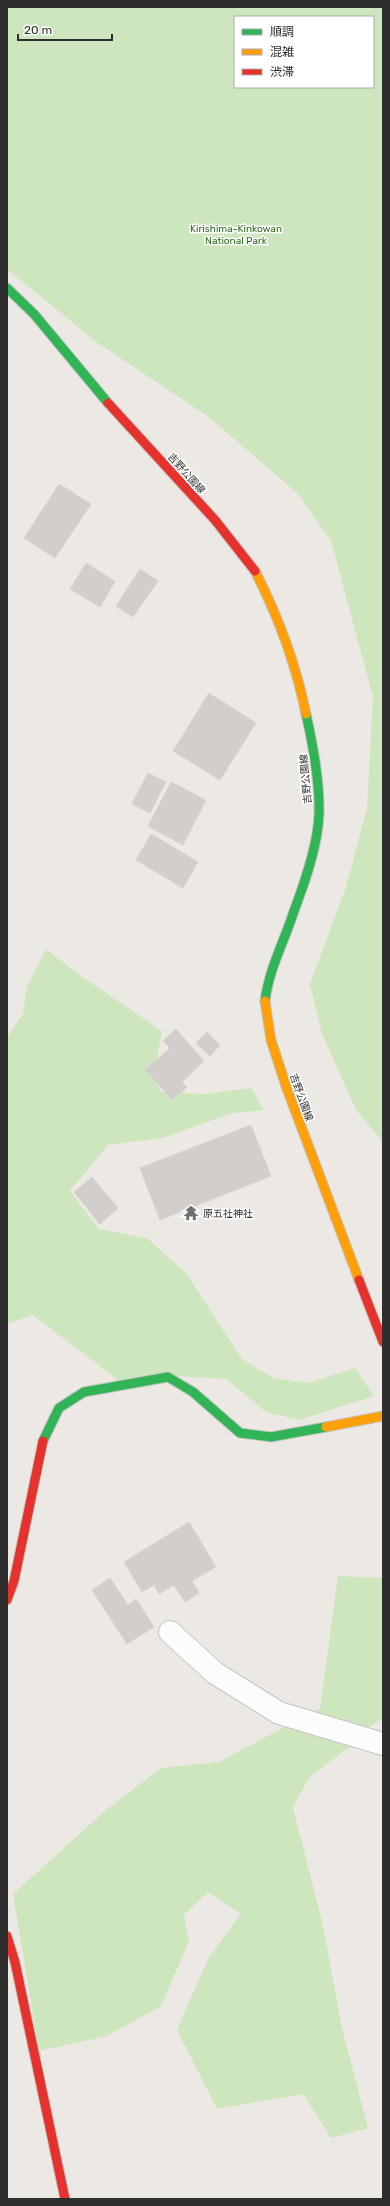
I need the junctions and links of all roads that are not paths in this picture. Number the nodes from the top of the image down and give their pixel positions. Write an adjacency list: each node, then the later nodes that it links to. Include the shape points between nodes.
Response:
1 (7, 288): 2 (main road, 吉野公園線, via 34,314 89,382 215,520 255,571 277,619 299,680 314,750 319,814 310,862 294,912 274,961 264,1006 271,1040 287,1089)
2 (383, 1342)
3 (383, 1416): 4 (main road, via 271,1437 240,1433 193,1392 168,1377 84,1392 59,1408 41,1445 14,1581)
4 (7, 1600)
5 (170, 1632): 6 (street, via 215,1673 279,1713)
6 (383, 1744)
7 (7, 1936): 8 (main road)
8 (11, 1963): 9 (main road)
9 (65, 2199)

